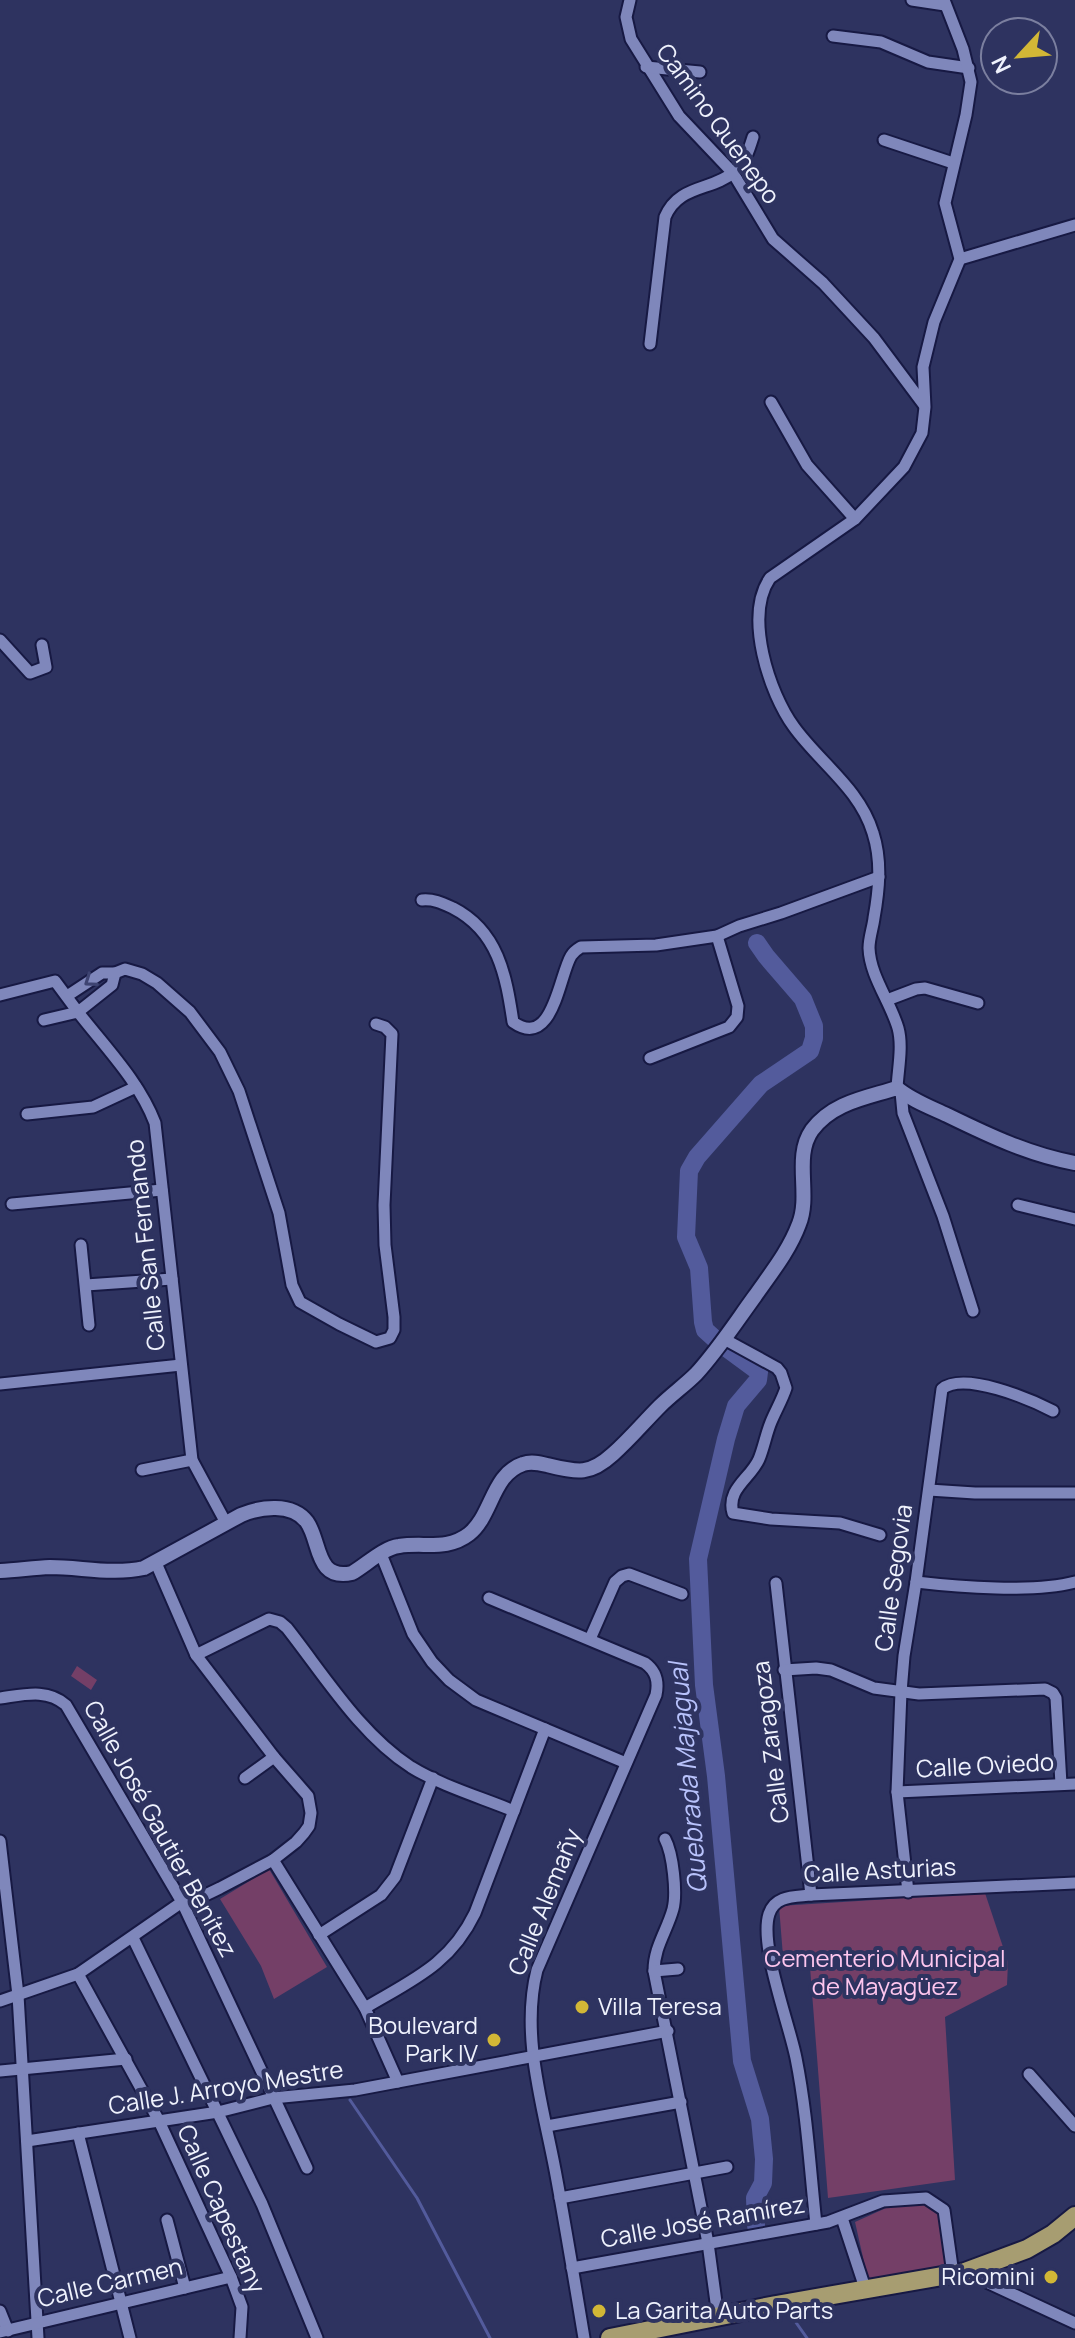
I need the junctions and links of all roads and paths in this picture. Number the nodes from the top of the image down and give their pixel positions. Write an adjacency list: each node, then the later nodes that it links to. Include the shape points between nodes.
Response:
1 (630, 0): 5 (street, Camino Quenepo, via 626,17 631,39)
2 (912, 0): 3 (street)
3 (945, 2): 6 (street)
4 (833, 36): 6 (street, via 881,42 928,62)
5 (646, 67): 7 (street); 11 (street, Camino Quenepo, via 679,116)
6 (969, 68): 10 (street, via 969,100)
7 (700, 72)
8 (753, 137): 11 (street)
9 (884, 140): 10 (street)
10 (953, 163): 13 (street, via 945,203)
11 (733, 173): 14 (street, via 669,207); 16 (street, Camino Quenepo, via 773,239 874,338)
12 (1075, 225): 13 (street)
13 (960, 259): 16 (street, via 934,322 923,367)
14 (650, 344)
15 (771, 402): 17 (street, via 807,465)
16 (925, 407): 17 (street, via 922,433 904,467)
17 (855, 519): 20 (street, via 770,578 762,591 759,624 785,712 865,813 877,846)
18 (0, 640): 19 (street, via 30,673 46,667)
19 (42, 645)
20 (879, 877): 22 (street); 26 (street, via 869,944)
21 (422, 900): 22 (street, via 439,901 466,915 490,939 513,1022 524,1027 537,1025 554,1008 571,955 581,947 656,945)
22 (717, 936): 31 (street, via 737,1017 729,1027)
23 (115, 973): 25 (street, one-way to 25, via 102,973); 28 (street, via 112,985); 30 (street, via 125,969 157,983 206,1032 239,1091 279,1213 300,1302 376,1342 390,1338 394,1317 384,1205 392,1034)
24 (0, 995): 25 (street, via 55,981)
25 (67, 996): 28 (street, Calle San Fernando)
26 (887, 1000): 27 (street, via 925,988); 33 (street, via 900,1039)
27 (978, 1003)
28 (78, 1012): 29 (street); 32 (street, Calle San Fernando)
29 (44, 1020)
30 (376, 1024)
31 (650, 1058)
32 (136, 1087): 34 (street, via 93,1107); 36 (street, Calle San Fernando, via 155,1123)
33 (899, 1090): 35 (street, via 991,1137); 43 (street); 45 (street, via 843,1105 810,1132 803,1168 804,1209 796,1232)
34 (27, 1114)
35 (1075, 1163)
36 (162, 1190): 37 (street); 41 (street, Calle San Fernando)
37 (12, 1204)
38 (1018, 1205): 39 (street)
39 (1075, 1219)
40 (81, 1245): 42 (street)
41 (172, 1279): 42 (street); 46 (street, Calle San Fernando)
42 (86, 1285): 44 (street)
43 (973, 1311)
44 (89, 1325)
45 (724, 1339): 54 (street, via 777,1368 786,1388 759,1460 735,1492 732,1512 840,1523); 55 (street, via 696,1374 595,1468 581,1472 532,1462 520,1465 505,1476 479,1525 458,1542 398,1546)
46 (181, 1365): 47 (street); 49 (street, Calle San Fernando)
47 (0, 1384)
48 (1053, 1411): 51 (street, Calle Segovia, via 1002,1390 946,1385 940,1396)
49 (192, 1460): 50 (street); 53 (street, Calle San Fernando)
50 (142, 1470)
51 (929, 1490): 52 (street); 58 (street, Calle Segovia)
52 (1075, 1493)
53 (226, 1523): 55 (street, via 264,1508 294,1512 306,1521 327,1569 341,1574 352,1573); 56 (street)
54 (880, 1535)
55 (381, 1554): 68 (street, via 413,1634 440,1671 476,1700)
56 (156, 1563): 57 (street, via 131,1571); 64 (street)
57 (0, 1571)
58 (916, 1582): 59 (street, via 1020,1587); 66 (street, Calle Segovia)
59 (1075, 1582)
60 (776, 1583): 65 (street, Calle Zaragoza)
61 (682, 1594): 63 (street, via 634,1575 622,1576)
62 (489, 1598): 63 (street, Calle Alemañy)
63 (590, 1639): 70 (street, Calle Alemañy, via 645,1663 657,1679 656,1695)
64 (196, 1655): 69 (street); 72 (street, via 269,1619 280,1622 371,1734)
65 (784, 1670): 66 (street, via 831,1670 874,1688); 82 (street, Calle Zaragoza)
66 (901, 1692): 73 (street, via 1053,1693); 75 (street, Calle Segovia)
67 (0, 1698): 83 (street, Calle José Gautier Benítez, via 46,1694 66,1705)
68 (545, 1729): 70 (street); 76 (street)
69 (274, 1757): 71 (street); 79 (street, via 308,1796 311,1813 304,1833)
70 (626, 1763): 93 (street, Calle Alemañy, via 537,1970 531,1996)
71 (245, 1778)
72 (433, 1778): 76 (street); 84 (street, via 388,1888)
73 (1061, 1784): 74 (street, Calle Oviedo); 75 (street, Calle Oviedo)
74 (1075, 1784)
75 (897, 1792): 81 (street, Calle Segovia)
76 (514, 1811): 91 (street, via 466,1932 431,1968)
77 (665, 1839): 87 (street, via 675,1897)
78 (0, 1841): 89 (street)
79 (273, 1860): 83 (street); 84 (street)
80 (1075, 1883): 81 (street, Calle Asturias)
81 (908, 1892): 82 (street, Calle Asturias)
82 (811, 1895): 114 (street, Calle Asturias, via 784,1898 772,1907 767,1935 796,2056)
83 (182, 1902): 85 (street); 99 (street, Calle José Gautier Benítez)
84 (319, 1935): 91 (street)
85 (133, 1938): 88 (street); 101 (street)
86 (678, 1969): 87 (street)
87 (654, 1971): 92 (street)
88 (78, 1974): 89 (street); 94 (street, Calle Capestany)
89 (18, 1995): 90 (street); 95 (street)
90 (0, 2001)
91 (365, 2008): 98 (street)
92 (668, 2031): 93 (street, Calle J. Arroyo Mestre); 100 (street)
93 (533, 2057): 98 (street, Calle J. Arroyo Mestre); 103 (street, Calle Alemañy)
94 (126, 2059): 95 (street); 102 (street, Calle Capestany)
95 (23, 2069): 96 (street); 106 (street)
96 (0, 2071)
97 (1029, 2074): 104 (street)
98 (398, 2082): 99 (street, Calle J. Arroyo Mestre)
99 (273, 2098): 101 (street, Calle J. Arroyo Mestre); 108 (street, Calle José Gautier Benítez)
100 (681, 2102): 103 (street); 109 (street)
101 (218, 2112): 102 (street, Calle J. Arroyo Mestre); 130 (street)
102 (159, 2121): 105 (street, Calle J. Arroyo Mestre); 118 (street, Calle Capestany)
103 (547, 2126): 110 (street, Calle Alemañy)
104 (1075, 2126)
105 (78, 2133): 106 (street, Calle J. Arroyo Mestre); 121 (street)
106 (27, 2141): 125 (street)
107 (727, 2167): 109 (street)
108 (307, 2168)
109 (695, 2173): 110 (street); 115 (street)
110 (560, 2198): 116 (street, Calle Alemañy)
111 (1075, 2216): 117 (main road, via 1027,2249)
112 (842, 2218): 114 (street, Calle José Ramírez); 117 (street, Calle José Ramírez, via 883,2201 932,2201 944,2210); 120 (street)
113 (167, 2220): 119 (street)
114 (816, 2224): 115 (street, Calle José Ramírez)
115 (708, 2243): 116 (street, Calle José Ramírez); 123 (street)
116 (572, 2268): 131 (street, Calle Alemañy)
117 (959, 2273): 120 (main road); 124 (street)
118 (231, 2277): 119 (street, Calle Carmen); 129 (street, Calle Capestany, via 242,2307)
119 (185, 2288): 121 (street, Calle Carmen)
120 (866, 2291): 123 (main road)
121 (122, 2303): 125 (street, Calle Carmen); 128 (street)
122 (0, 2311): 126 (street)
123 (718, 2317): 132 (main road)
124 (1075, 2323)
125 (38, 2324): 126 (street, Calle Carmen); 127 (street)
126 (3, 2330)
127 (38, 2338)
128 (130, 2338)
129 (240, 2338)
130 (317, 2338)
131 (584, 2338)
132 (610, 2338)

